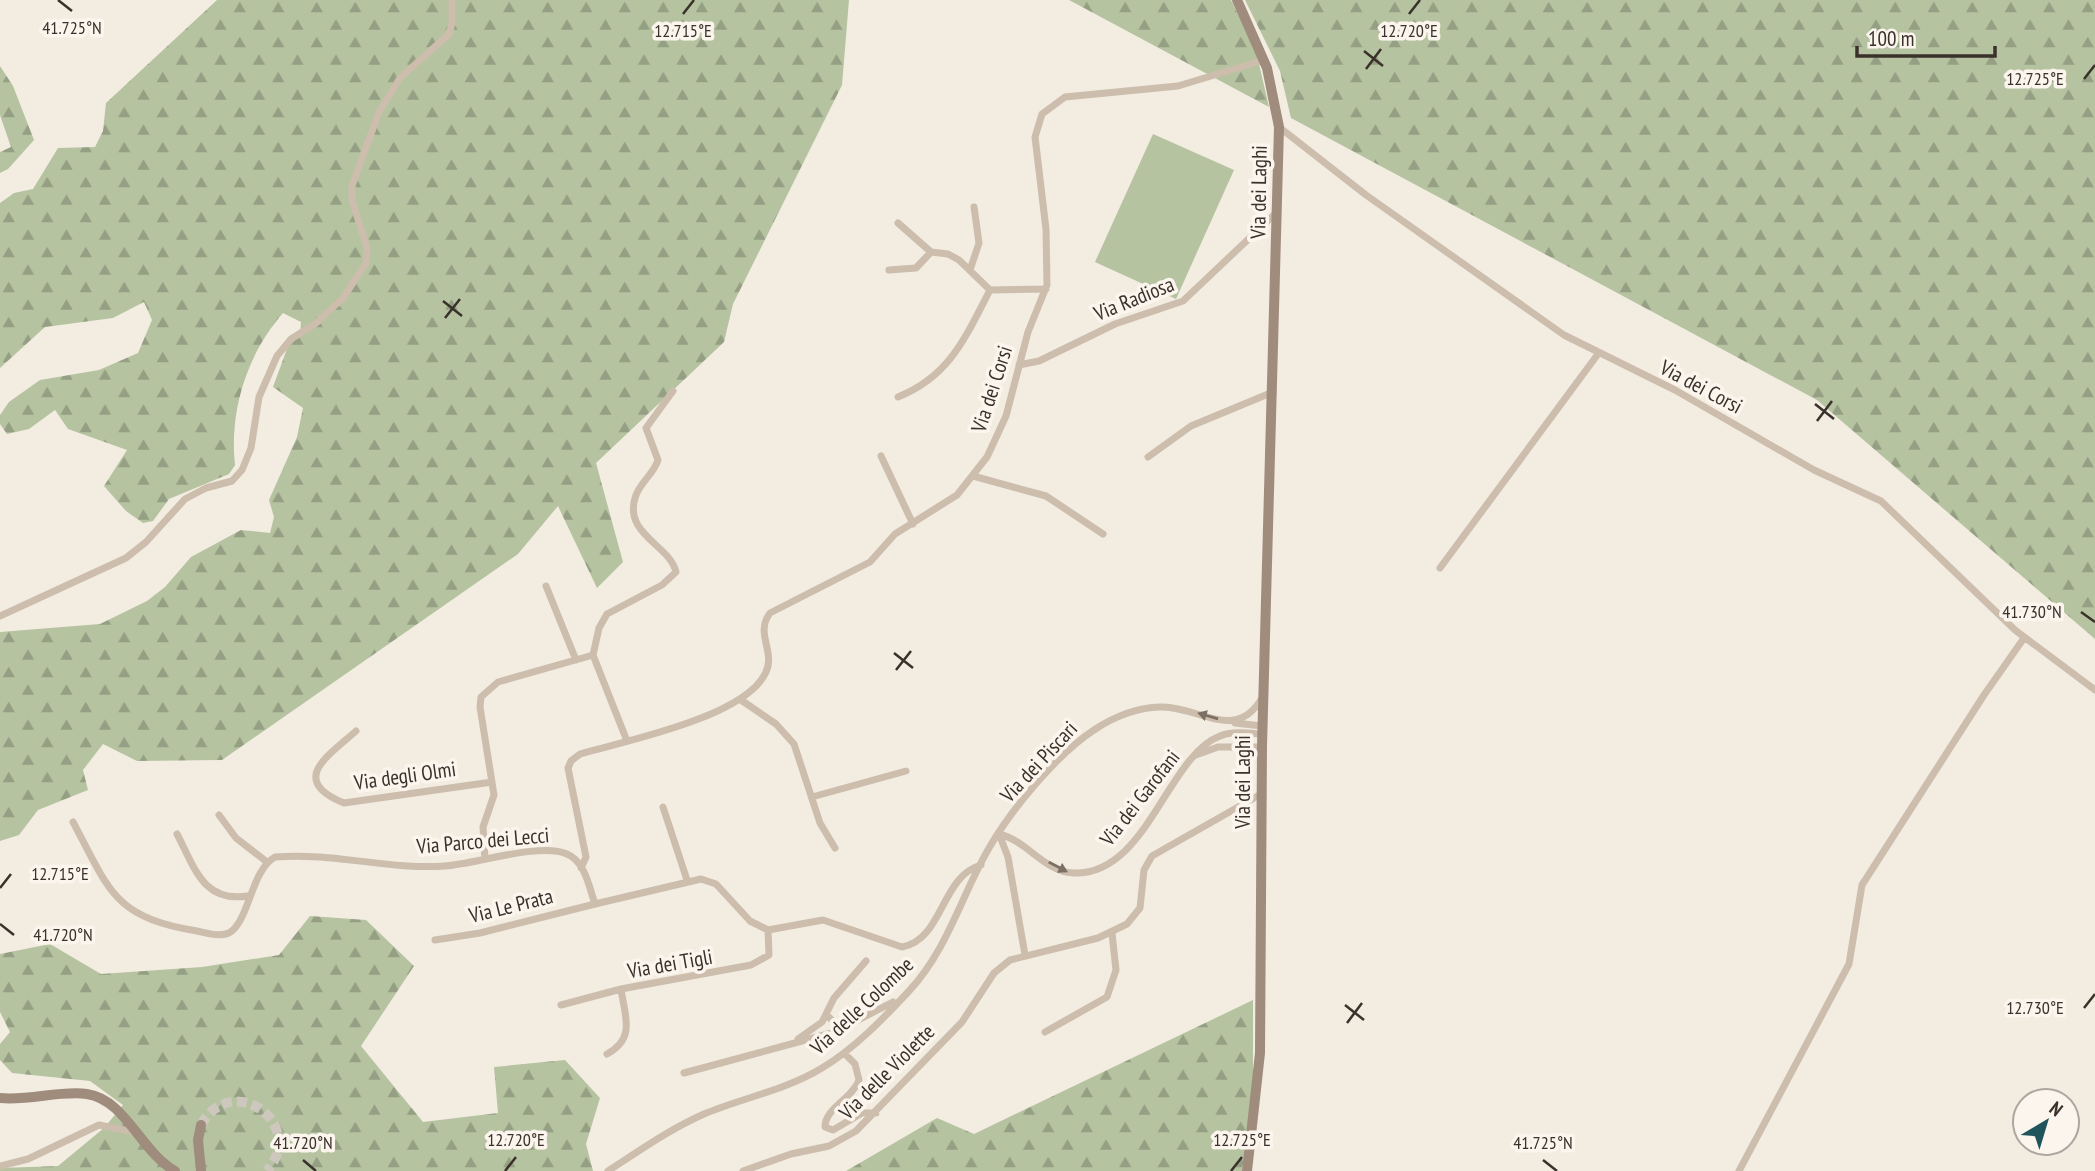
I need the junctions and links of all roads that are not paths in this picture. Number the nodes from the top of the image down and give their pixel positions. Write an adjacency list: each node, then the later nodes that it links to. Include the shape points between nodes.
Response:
1 (452, 0): 25 (street, via 449,34 390,91 356,172 352,200 367,248 364,268 336,305 291,339 277,356 259,397 251,448 242,470 232,481 186,499 127,558)
2 (1237, 0): 3 (main road, Via dei Laghi)
3 (1264, 60): 4 (main road, Via dei Laghi); 11 (street, Via dei Corsi, via 1178,86 1065,97 1046,108 1035,133 1046,229)
4 (1279, 127): 6 (main road, Via dei Laghi); 13 (street, Via dei Corsi, via 1366,195)
5 (974, 207): 10 (street, via 979,243)
6 (1277, 212): 14 (street, Via Radiosa, via 1183,300 1115,324 1047,358); 16 (main road, Via dei Laghi)
7 (898, 223): 8 (street)
8 (931, 252): 9 (street, via 916,268); 10 (street, via 952,256)
9 (889, 270)
10 (970, 270): 12 (street)
11 (1046, 289): 12 (street); 14 (street, Via dei Corsi)
12 (990, 290): 17 (street, via 947,365 927,384)
13 (1598, 354): 23 (street); 26 (street, Via dei Corsi, via 1675,390 1819,473 1881,501)
14 (1019, 365): 20 (street, Via dei Corsi, via 999,432)
15 (673, 391): 27 (street, via 647,425 647,437 658,460 636,493 634,506 641,531 676,572 666,583 607,614)
16 (1273, 392): 19 (street, via 1191,426); 30 (main road, Via dei Laghi)
17 (898, 397)
18 (881, 456): 21 (street)
19 (1148, 457)
20 (973, 476): 21 (street, Via dei Corsi, via 957,495); 22 (street, via 1039,492)
21 (913, 524): 31 (street, Via dei Corsi, via 892,536 870,562 770,613 762,629 769,667)
22 (1103, 534)
23 (1440, 568)
24 (546, 586): 28 (street)
25 (4, 614)
26 (2024, 638): 29 (street, Via dei Corsi); 80 (street, via 1864,881 1857,898 1855,939 1847,968)
27 (593, 654): 28 (street); 35 (street)
28 (576, 660): 39 (street, via 498,682 484,692 480,708)
29 (2095, 690)
30 (1264, 696): 32 (street, via 1249,716); 33 (main road, Via dei Laghi)
31 (741, 700): 35 (street, Via dei Corsi); 41 (street, via 789,737)
32 (1231, 723): 33 (street, Via dei Piscari); 46 (street, Via dei Piscari, one-way to 46, via 1163,707 1114,719 1086,735 1066,754)
33 (1262, 730): 36 (main road, Via dei Laghi); 37 (street, Via dei Garofani, via 1217,737)
34 (356, 731): 39 (street, Via degli Olmi, via 315,772 315,782 324,794 344,803)
35 (627, 741): 51 (street, Via dei Corsi, via 578,755 569,764 586,857)
36 (1262, 747): 37 (street, Via dei Garofani, via 1218,747); 40 (main road, Via dei Laghi)
37 (1195, 755): 46 (street, Via dei Garofani, one-way to 37, via 1017,839 1065,872 1105,867 1143,829)
38 (906, 771): 41 (street)
39 (492, 782): 48 (street, via 494,799 483,830)
40 (1261, 794): 56 (street, via 1152,856 1144,870 1138,912); 79 (main road, Via dei Laghi, via 1259,1063)
41 (812, 797): 47 (street)
42 (663, 807): 52 (street)
43 (219, 815): 49 (street, via 236,838)
44 (74, 821): 53 (street, via 113,895 151,922 227,934 236,927)
45 (177, 834): 53 (street, via 213,892 229,898)
46 (999, 834): 50 (street, Via delle Colombe); 58 (street, via 1008,857)
47 (835, 848)
48 (485, 859): 49 (street, Via Parco dei Lecci, via 447,866 279,856); 51 (street, Via Parco dei Lecci, via 561,852)
49 (267, 862): 53 (street)
50 (981, 865): 55 (street, via 963,875 927,930 908,946 880,942 823,920); 61 (street, Via delle Colombe, via 941,948)
51 (582, 868): 54 (street)
52 (687, 880): 54 (street); 55 (street, via 716,884 750,921)
53 (248, 896)
54 (595, 904): 57 (street, Via Le Prata)
55 (768, 930): 60 (street, Via dei Tigli, via 769,955 751,965)
56 (1112, 933): 58 (street, Via delle Violette); 65 (street, via 1116,970 1107,997)
57 (435, 940)
58 (1026, 955): 71 (street, Via delle Violette, via 998,970 962,1022)
59 (866, 961): 63 (street)
60 (621, 989): 62 (street); 68 (street, Via dei Tigli, via 626,1037)
61 (903, 997): 64 (street); 67 (street, Via delle Colombe)
62 (561, 1005)
63 (826, 1014): 64 (street); 66 (street, via 817,1028)
64 (841, 1030): 66 (street)
65 (1045, 1032)
66 (792, 1044): 69 (street)
67 (844, 1053): 71 (street, via 855,1064 859,1080 852,1094 827,1117 825,1127 833,1130 857,1115); 77 (street, Via delle Colombe, via 809,1075 684,1124)
68 (607, 1054)
69 (684, 1073)
70 (0, 1098): 73 (main road, via 93,1096 115,1108)
71 (876, 1113): 78 (street, Via delle Violette, via 850,1136 829,1146)
72 (200, 1128): 76 (main road)
73 (134, 1132): 74 (street, via 99,1125 28,1159); 75 (main road, via 154,1156)
74 (0, 1166)
75 (175, 1171)
76 (201, 1171)
77 (608, 1171)
78 (743, 1171)
79 (1247, 1171)
80 (1739, 1171)

